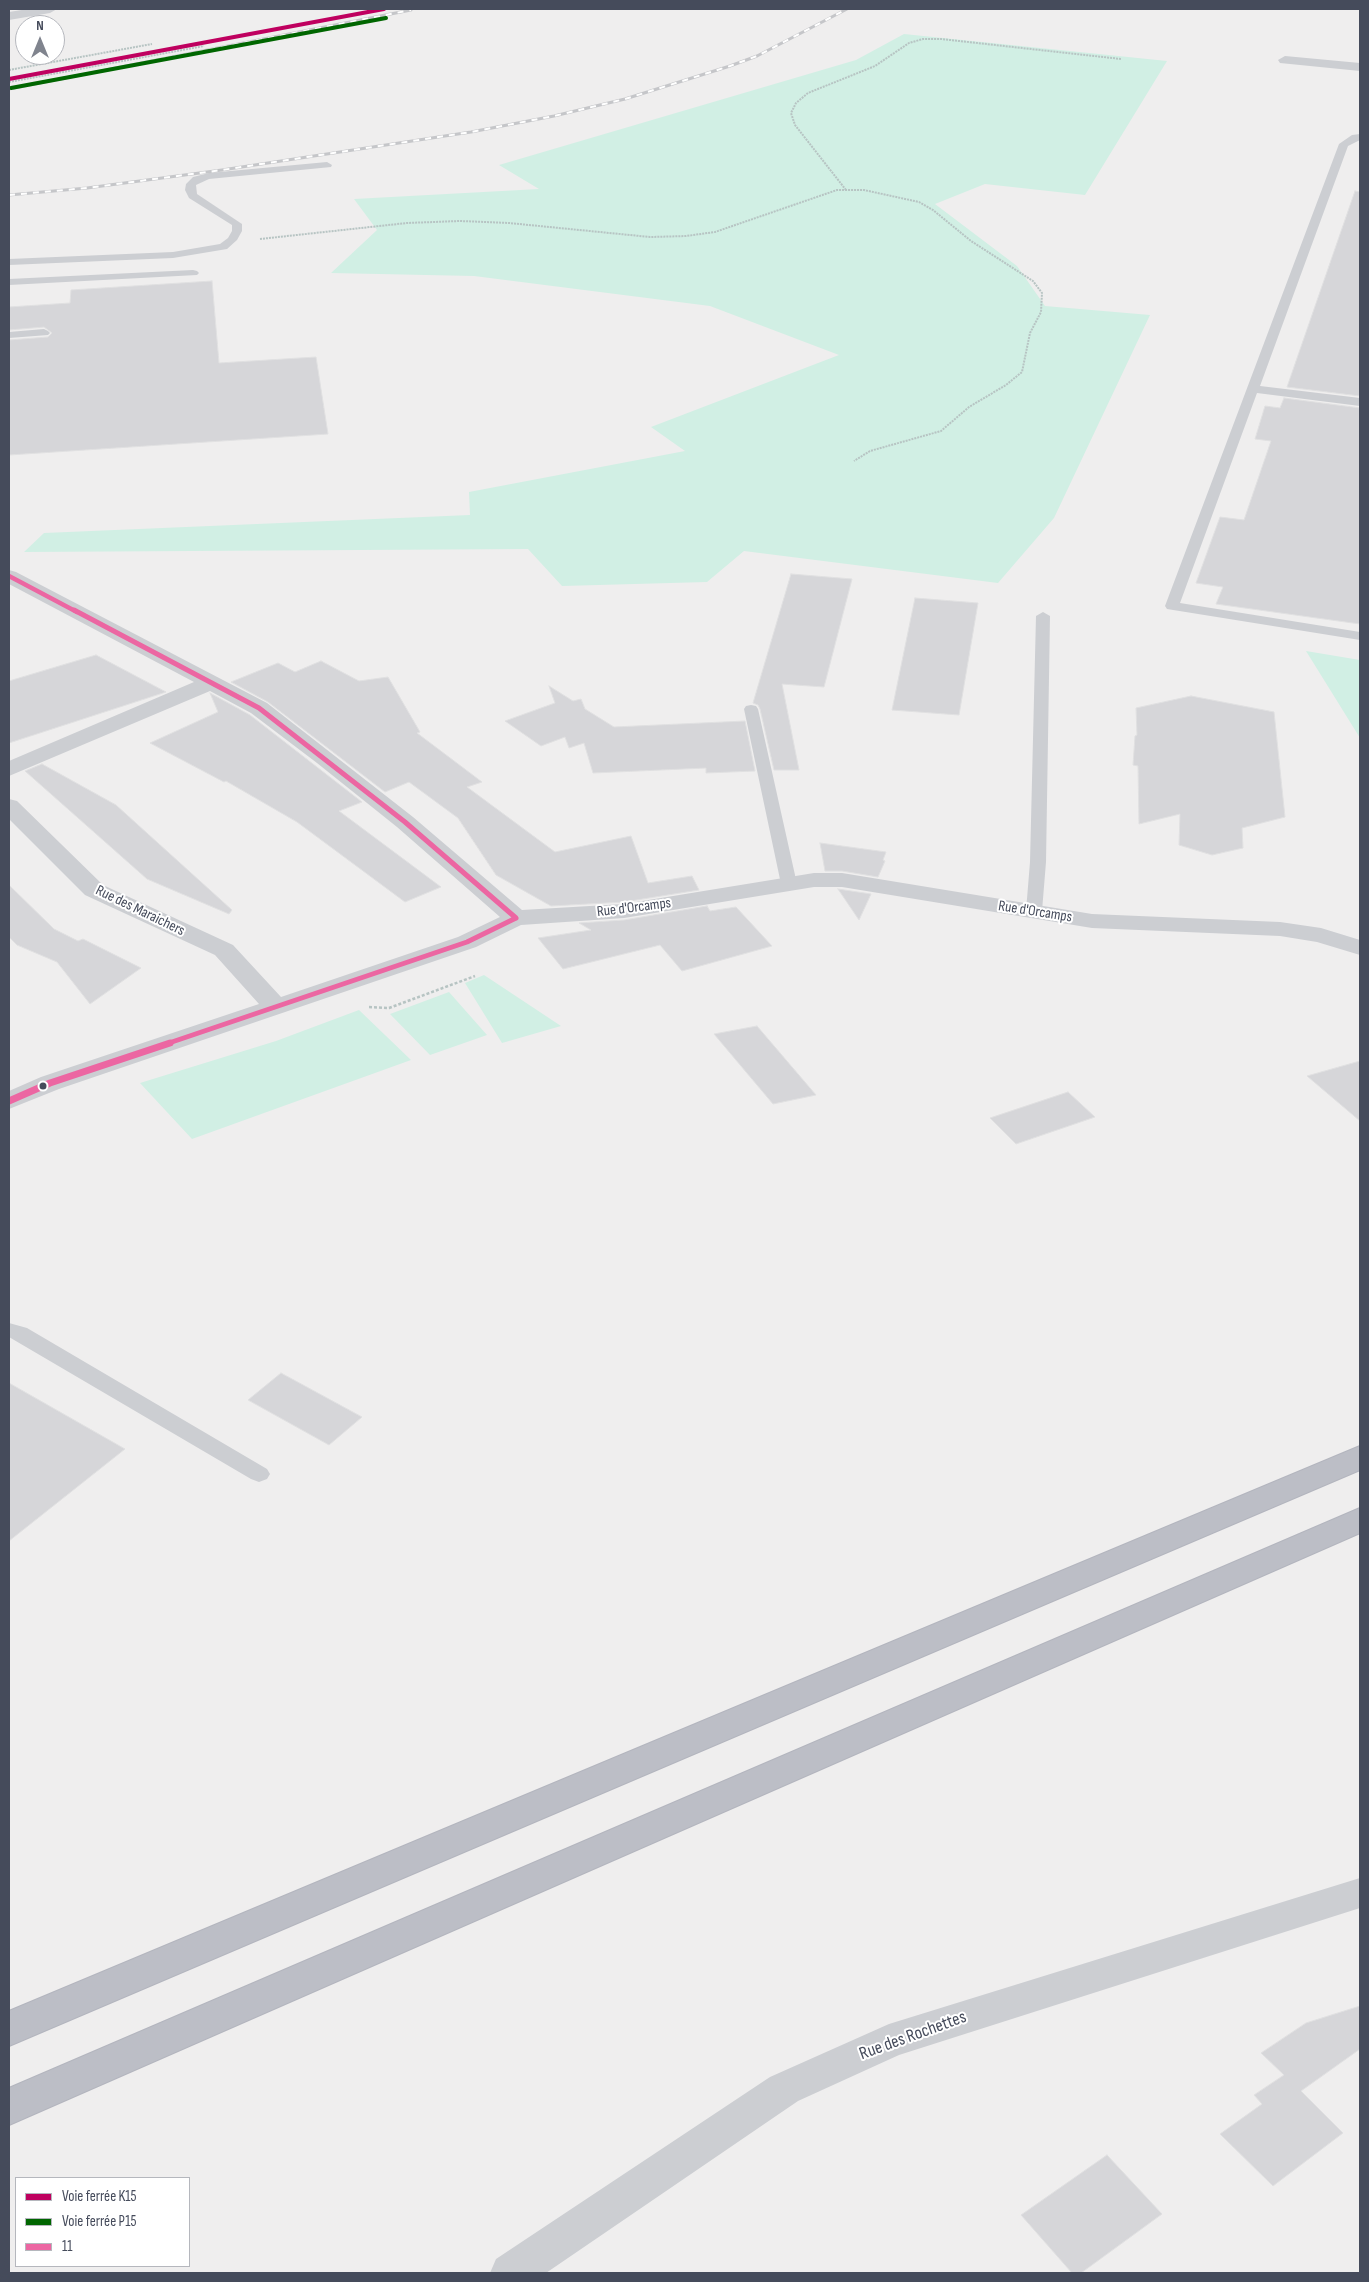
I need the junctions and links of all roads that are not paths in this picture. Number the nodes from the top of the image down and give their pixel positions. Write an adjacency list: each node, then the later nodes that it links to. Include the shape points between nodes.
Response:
1 (50, 9): 2 (street)
2 (9, 16)
3 (1285, 60): 4 (street)
4 (1360, 67)
5 (1360, 137): 12 (lane, via 1344,144)
6 (327, 165): 7 (lane, via 209,176 191,184 193,196 237,224 232,240 223,246 173,255)
7 (9, 262)
8 (193, 273): 9 (lane)
9 (9, 282)
10 (44, 333): 11 (lane)
11 (9, 335)
12 (1252, 389): 13 (lane); 18 (lane, via 1172,606)
13 (1360, 402)
14 (9, 576): 15 (street)
15 (38, 591): 16 (street); 19 (street)
16 (9, 599)
17 (1042, 616): 24 (lane, via 1038,862)
18 (1360, 636)
19 (210, 683): 21 (street); 25 (street, via 258,708 325,758)
20 (751, 709): 23 (lane)
21 (9, 769)
22 (9, 806): 27 (street, Rue des Maraichers, via 94,890 224,950)
23 (789, 884): 24 (street, Rue d'Orcamps, via 842,880); 25 (street, Rue d'Orcamps, via 624,912)
24 (1034, 912): 26 (street, Rue d'Orcamps, via 1092,921 1280,929 1321,935)
25 (516, 918): 27 (street, via 467,942)
26 (1360, 948)
27 (276, 1007): 28 (street, via 50,1083)
28 (9, 1101)
29 (9, 1330): 31 (lane, via 20,1333)
30 (1360, 1457): 34 (highway)
31 (259, 1474)
32 (1360, 1520): 35 (highway)
33 (1360, 1893): 36 (street, Rue des Rochettes, via 889,2041 784,2089)
34 (9, 2028)
35 (9, 2107)
36 (511, 2273)

